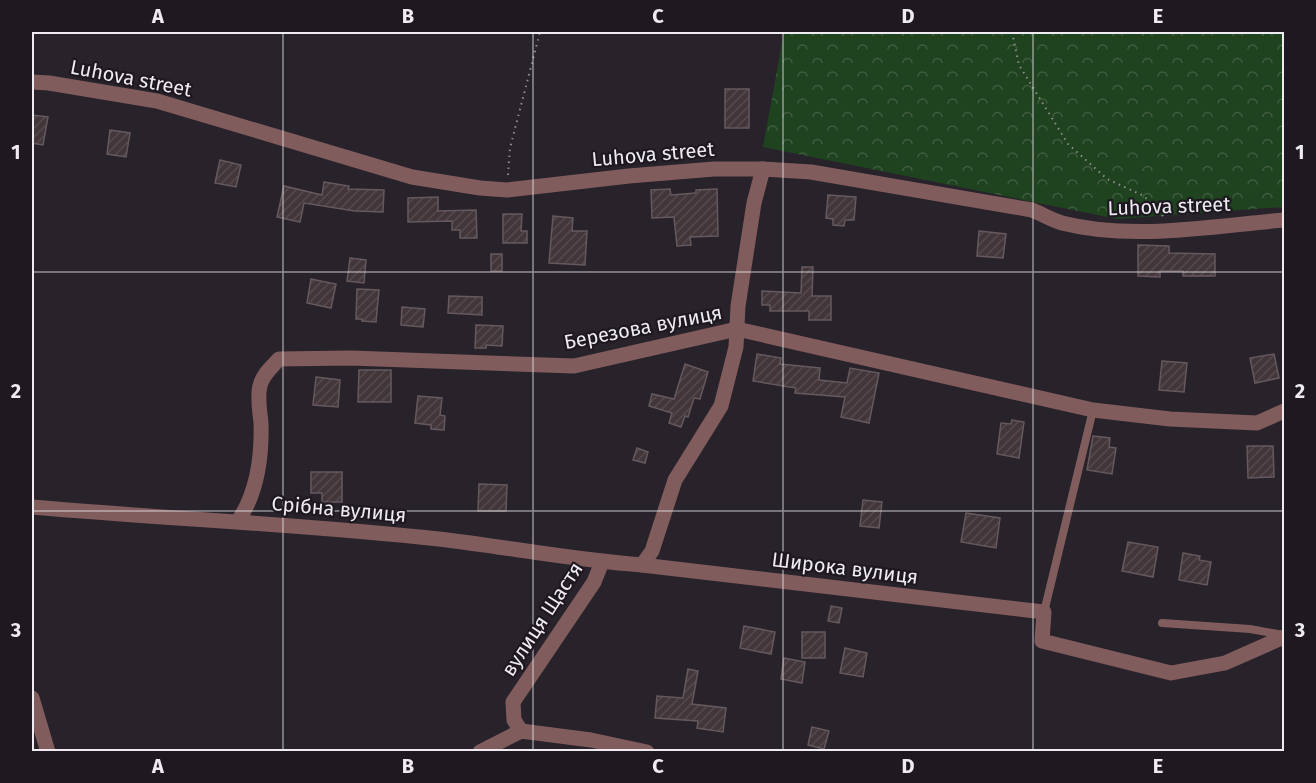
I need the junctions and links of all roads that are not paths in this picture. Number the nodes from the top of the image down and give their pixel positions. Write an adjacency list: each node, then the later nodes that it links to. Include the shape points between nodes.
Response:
1 (32, 82): 2 (street, Luhova street, via 157,101 412,177 480,188 507,190 671,172)
2 (763, 169): 3 (street, Luhova street, via 811,172 1032,210 1061,222 1099,230 1167,230); 4 (street, via 754,203)
3 (1284, 220)
4 (737, 329): 5 (street, Березова вулиця); 8 (street, Березова вулиця, via 574,366 279,359 260,386 261,442 256,480); 10 (street, via 721,406 675,480 652,550)
5 (1093, 410): 6 (street, Березова вулиця, via 1257,423); 11 (lane)
6 (1284, 411)
7 (32, 507): 8 (street, Срібна вулиця)
8 (238, 521): 9 (street, Срібна вулиця, via 440,540)
9 (602, 562): 10 (street, Срібна вулиця); 15 (street, вулиця Щастя, via 594,582 513,702 514,720)
10 (642, 565): 11 (street, Широка вулиця)
11 (1044, 612): 13 (street, via 1042,641 1171,673 1225,663)
12 (1162, 623): 13 (lane, via 1251,629)
13 (1284, 636)
14 (32, 698): 17 (street)
15 (521, 730): 16 (street); 18 (street)
16 (591, 746): 19 (street)
17 (48, 752)
18 (480, 752)
19 (647, 752)

